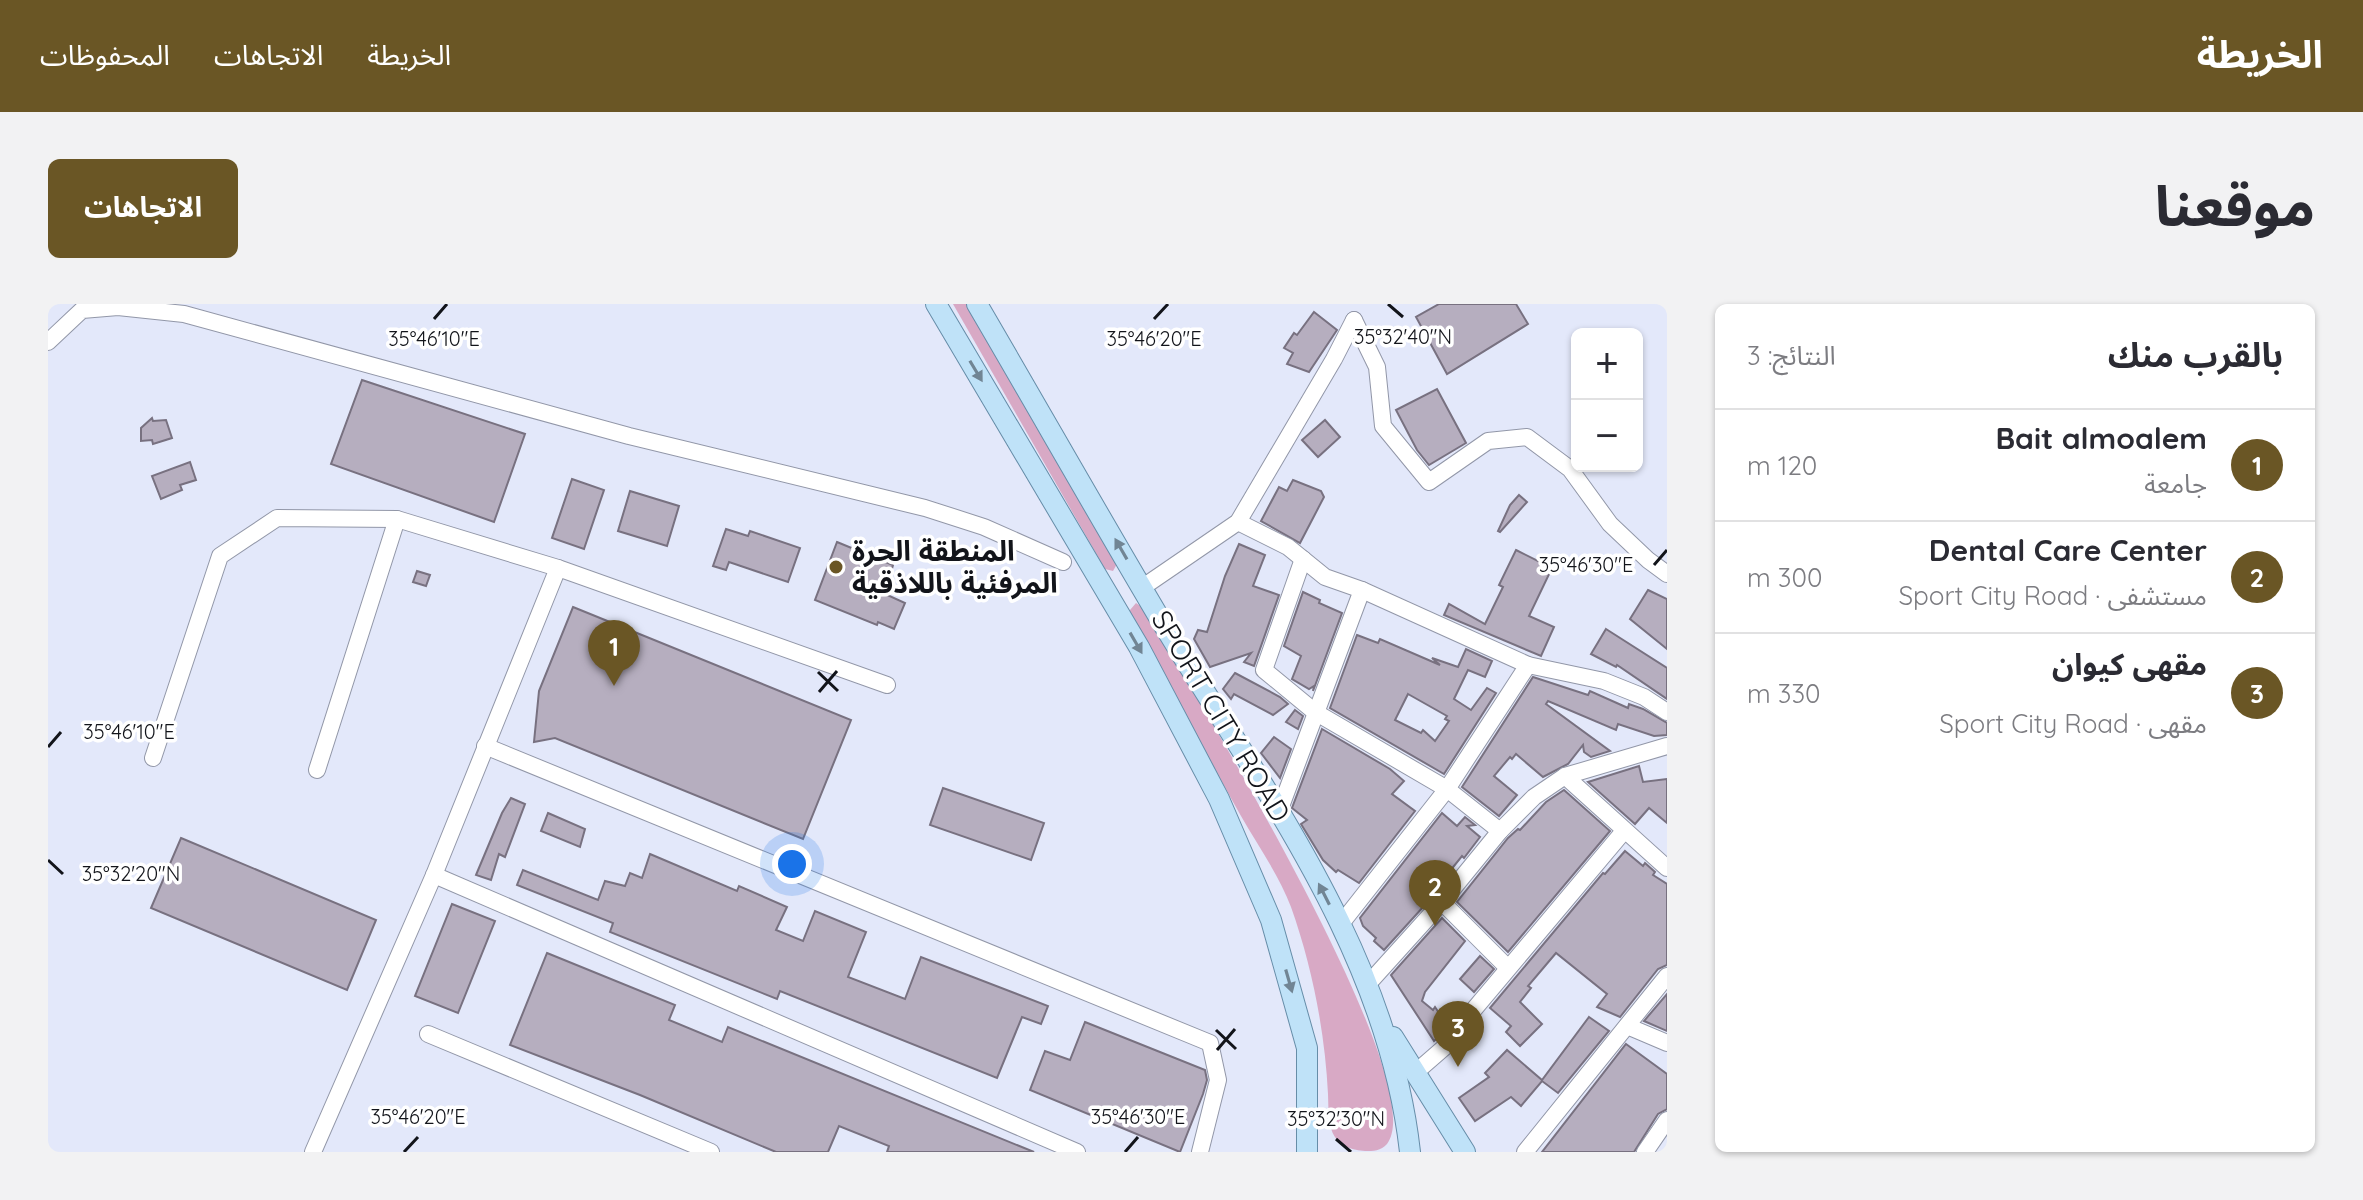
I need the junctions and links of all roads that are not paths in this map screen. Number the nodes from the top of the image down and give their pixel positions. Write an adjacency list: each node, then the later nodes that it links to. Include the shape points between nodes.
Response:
1 (936, 304): 42 (main road, SPORT CITY ROAD, one-way to 42, via 1139,647 1231,826 1271,920 1307,1048)
2 (977, 304): 10 (main road, SPORT CITY ROAD, one-way to 2)
3 (48, 342): 7 (street, via 82,310 118,307 184,314 629,436 925,508)
4 (397, 519): 8 (street); 18 (street, via 277,518 220,556); 19 (street)
5 (1238, 522): 6 (street); 9 (street, via 1354,320 1377,367 1383,426 1429,482 1488,441 1527,437 1570,469 1610,524); 10 (street)
6 (1303, 559): 11 (street, via 1325,577); 14 (street, via 1264,670)
7 (1063, 562)
8 (558, 568): 13 (street); 16 (street)
9 (1667, 574)
10 (1143, 587): 22 (main road, SPORT CITY ROAD)
11 (1362, 590): 12 (street); 14 (street)
12 (1528, 665): 15 (street, via 1604,681); 21 (street)
13 (887, 685)
14 (1315, 712): 21 (street); 22 (street)
15 (1667, 712)
16 (485, 746): 26 (street); 41 (street, via 1210,1043 1218,1080)
17 (1667, 746): 20 (street)
18 (153, 758)
19 (317, 770)
20 (1565, 776): 23 (street); 24 (street)
21 (1447, 789): 23 (street); 28 (street)
22 (1280, 809): 28 (main road, SPORT CITY ROAD, one-way to 22)
23 (1500, 831): 27 (street)
24 (1624, 831): 25 (street); 29 (street)
25 (1667, 868)
26 (434, 875): 38 (street); 40 (street)
27 (1442, 902): 29 (street); 31 (street)
28 (1340, 925): 31 (main road, SPORT CITY ROAD)
29 (1508, 968): 36 (street, via 1460,1026 1462,1032)
30 (1667, 976): 33 (street)
31 (1368, 984): 32 (main road, SPORT CITY ROAD)
32 (1378, 1015): 36 (main road); 43 (main road, SPORT CITY ROAD, via 1397,1074)
33 (1627, 1026): 35 (street); 45 (street)
34 (428, 1034): 39 (street)
35 (1667, 1043)
36 (1416, 1072): 44 (main road)
37 (1667, 1120): 46 (street)
38 (313, 1152)
39 (711, 1152)
40 (1077, 1152)
41 (1200, 1152)
42 (1307, 1152)
43 (1410, 1152)
44 (1465, 1152)
45 (1525, 1152)
46 (1645, 1152)

